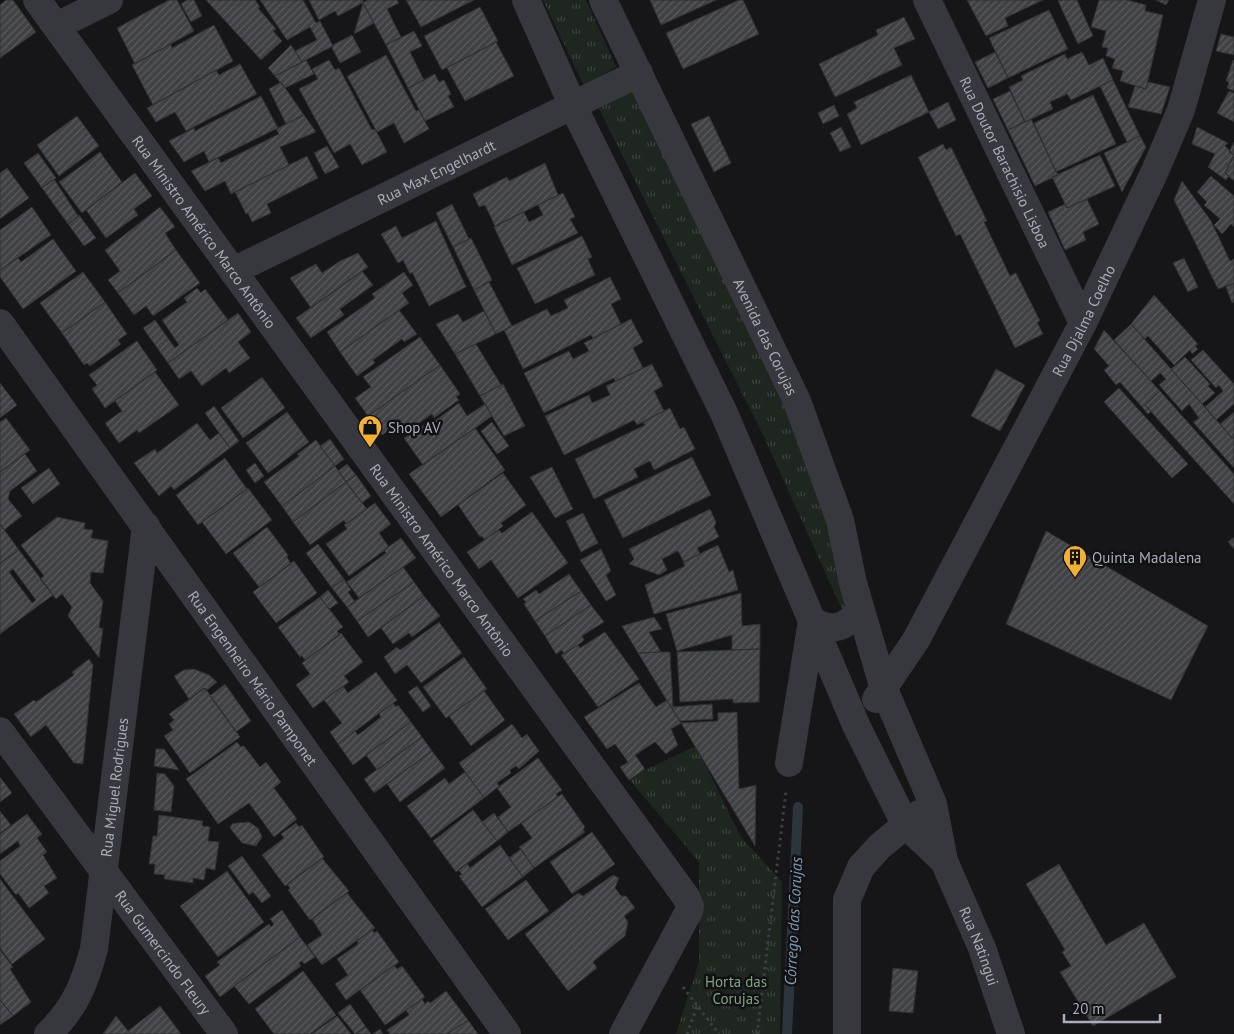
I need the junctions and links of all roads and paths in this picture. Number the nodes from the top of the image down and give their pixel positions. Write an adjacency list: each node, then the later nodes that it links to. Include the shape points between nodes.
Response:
1 (37, 0): 7 (street, Rua Ministro Américo Marco Antônio)
2 (109, 0): 7 (street)
3 (526, 0): 9 (street)
4 (603, 0): 8 (street, Avenida das Corujas)
5 (927, 0): 12 (street, Rua Doutor Barachisio Lisboa)
6 (1212, 0): 12 (street, Rua Djalma Coelho, via 1181,110)
7 (56, 26): 10 (street, Rua Ministro Américo Marco Antônio)
8 (639, 73): 9 (street, Rua Max Engelhardt); 14 (street, Avenida das Corujas, via 797,401 840,520)
9 (573, 106): 10 (street, Rua Max Engelhardt); 15 (street, via 724,414)
10 (233, 271): 26 (street, Rua Ministro Américo Marco Antônio, via 686,897 690,909)
11 (0, 323): 13 (street, Rua Engenheiro Mário Pamponet)
12 (1083, 323): 16 (street, Rua Djalma Coelho)
13 (146, 526): 25 (street, Rua Miguel Rodrigues); 30 (street, Rua Engenheiro Mário Pamponet)
14 (860, 611): 15 (street, via 850,623 834,627 825,628); 17 (street, Avenida das Corujas)
15 (812, 621): 19 (street); 21 (street)
16 (924, 626): 17 (street, via 900,640); 18 (street, Rua Djalma Coelho)
17 (872, 648): 18 (street, Avenida das Corujas)
18 (884, 689): 19 (street, Rua Djalma Coelho); 22 (street, Rua Natingui)
19 (856, 725): 23 (street, Rua Natingui)
20 (0, 731): 25 (street, Rua Gumercindo Fleury)
21 (789, 762): 34 (path)
22 (933, 804): 23 (street); 24 (street, Rua Natingui)
23 (905, 824): 24 (street, Rua Natingui); 35 (street, via 861,866 847,900)
24 (944, 861): 36 (street, Rua Natingui, via 982,948)
25 (104, 868): 28 (street, Rua Miguel Rodrigues, via 94,950 86,976 64,1019); 29 (street, Rua Gumercindo Fleury)
26 (664, 961): 27 (path); 31 (street, Rua Ministro Américo Marco Antônio)
27 (697, 1006): 32 (path); 33 (path)
28 (48, 1034)
29 (224, 1034)
30 (507, 1034)
31 (623, 1034)
32 (687, 1034)
33 (719, 1034)
34 (757, 1034)
35 (847, 1034)
36 (1011, 1034)

